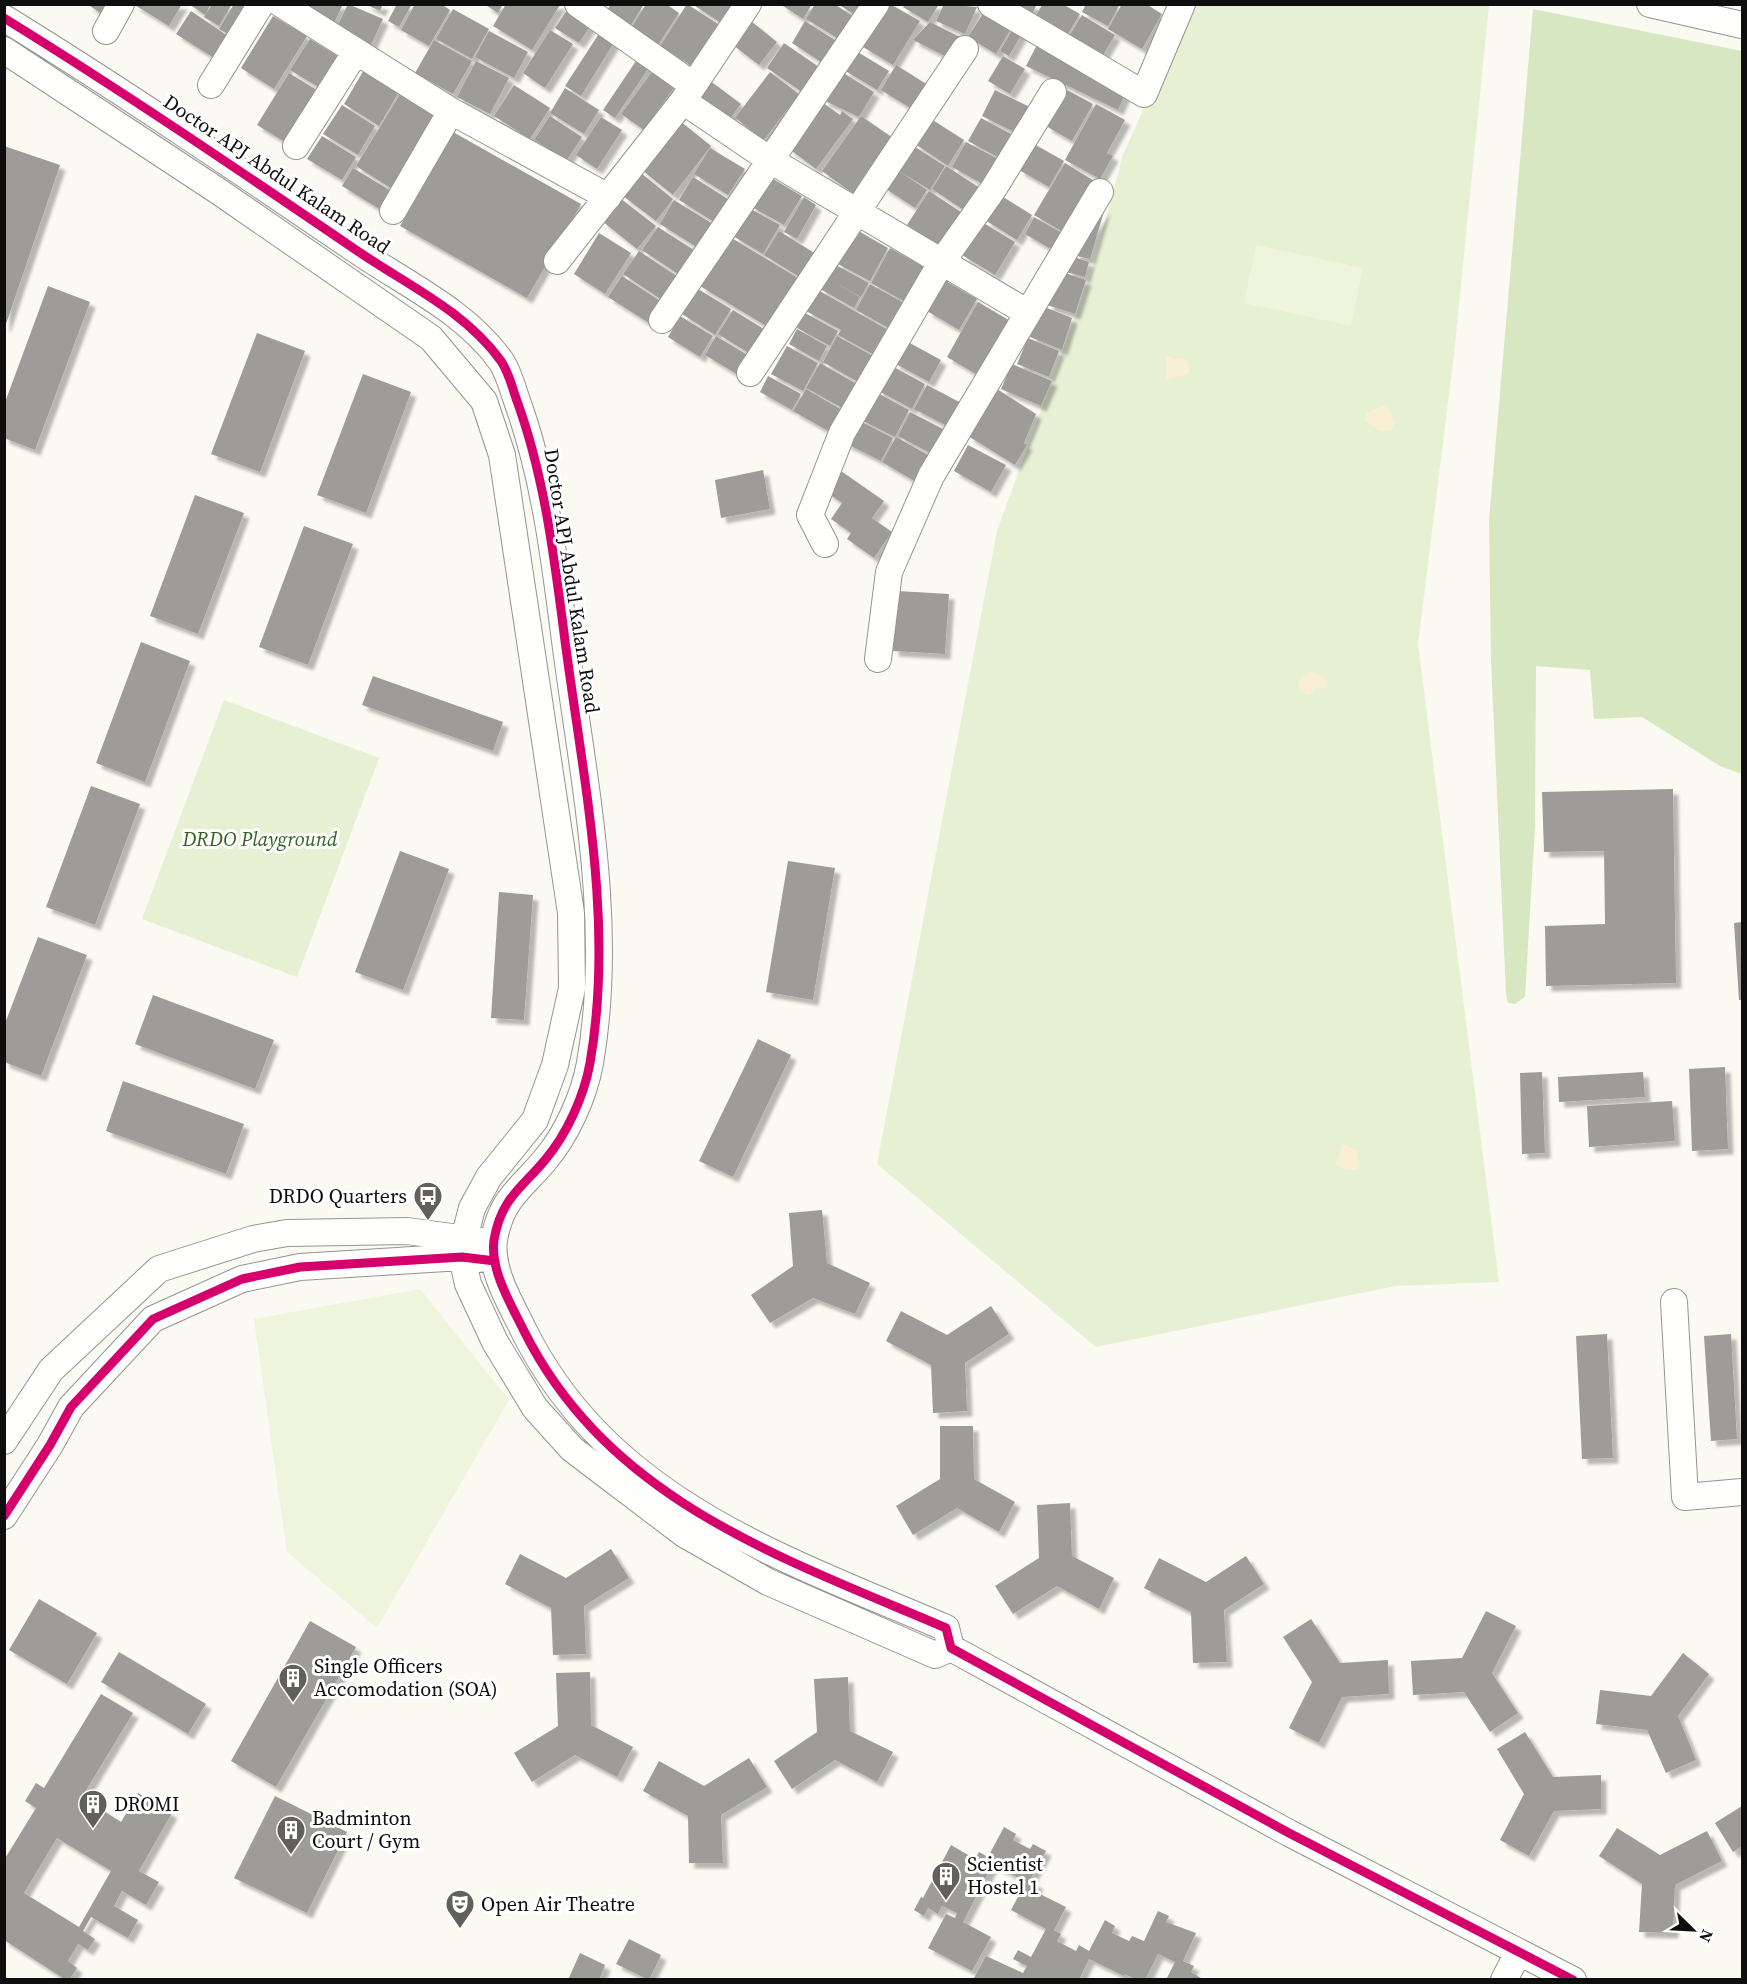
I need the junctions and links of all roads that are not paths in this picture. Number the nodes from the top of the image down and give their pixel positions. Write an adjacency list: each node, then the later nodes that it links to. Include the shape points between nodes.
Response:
1 (121, 4): 12 (street)
2 (261, 4): 16 (street)
3 (281, 4): 15 (street)
4 (578, 4): 18 (street)
5 (748, 4): 18 (street)
6 (876, 4): 21 (street)
7 (991, 4): 9 (street, via 1144,94)
8 (1650, 4): 11 (street)
9 (1176, 7)
10 (4, 18): 34 (street, Doctor APJ Abdul Kalam Road, via 452,310 483,338 505,368 533,444 555,566 598,892 600,994 589,1070 566,1131 544,1162 514,1191 501,1218)
11 (1743, 25)
12 (106, 31)
13 (965, 49): 25 (street)
14 (4, 50): 33 (street, via 431,338 484,401 502,455 570,901 572,988 555,1065 535,1120 489,1177 472,1208)
15 (355, 52): 19 (street); 20 (street)
16 (211, 86)
17 (1053, 92): 27 (street, via 994,188)
18 (688, 93): 21 (street); 23 (street)
19 (451, 111): 23 (street); 24 (street)
20 (296, 146)
21 (771, 160): 25 (street); 29 (street)
22 (1100, 192): 28 (street)
23 (608, 197): 26 (street)
24 (393, 211)
25 (857, 212): 27 (street); 30 (street)
26 (557, 261)
27 (941, 263): 28 (street); 31 (street, via 842,433 810,515)
28 (1028, 313): 32 (street, via 926,486 889,572)
29 (662, 320)
30 (750, 373)
31 (825, 544)
32 (878, 658)
33 (463, 1248): 34 (street); 36 (street, via 407,1232 287,1233 253,1239 159,1269 51,1370); 38 (street, via 300,1267 242,1279 153,1319 71,1407); 40 (street, via 468,1284 495,1342 535,1408 572,1449 684,1534 768,1582)
34 (494, 1252): 39 (street, via 507,1296 555,1386 600,1438 661,1489 721,1528)
35 (1674, 1302): 37 (street, via 1685,1497)
36 (4, 1441)
37 (1743, 1492)
38 (4, 1516)
39 (858, 1590): 40 (street); 41 (street, via 946,1628)
40 (848, 1616): 41 (street, via 935,1655)
41 (951, 1648): 42 (street)
42 (1518, 1953): 43 (street); 44 (street)
43 (1504, 1980)
44 (1573, 1980)

